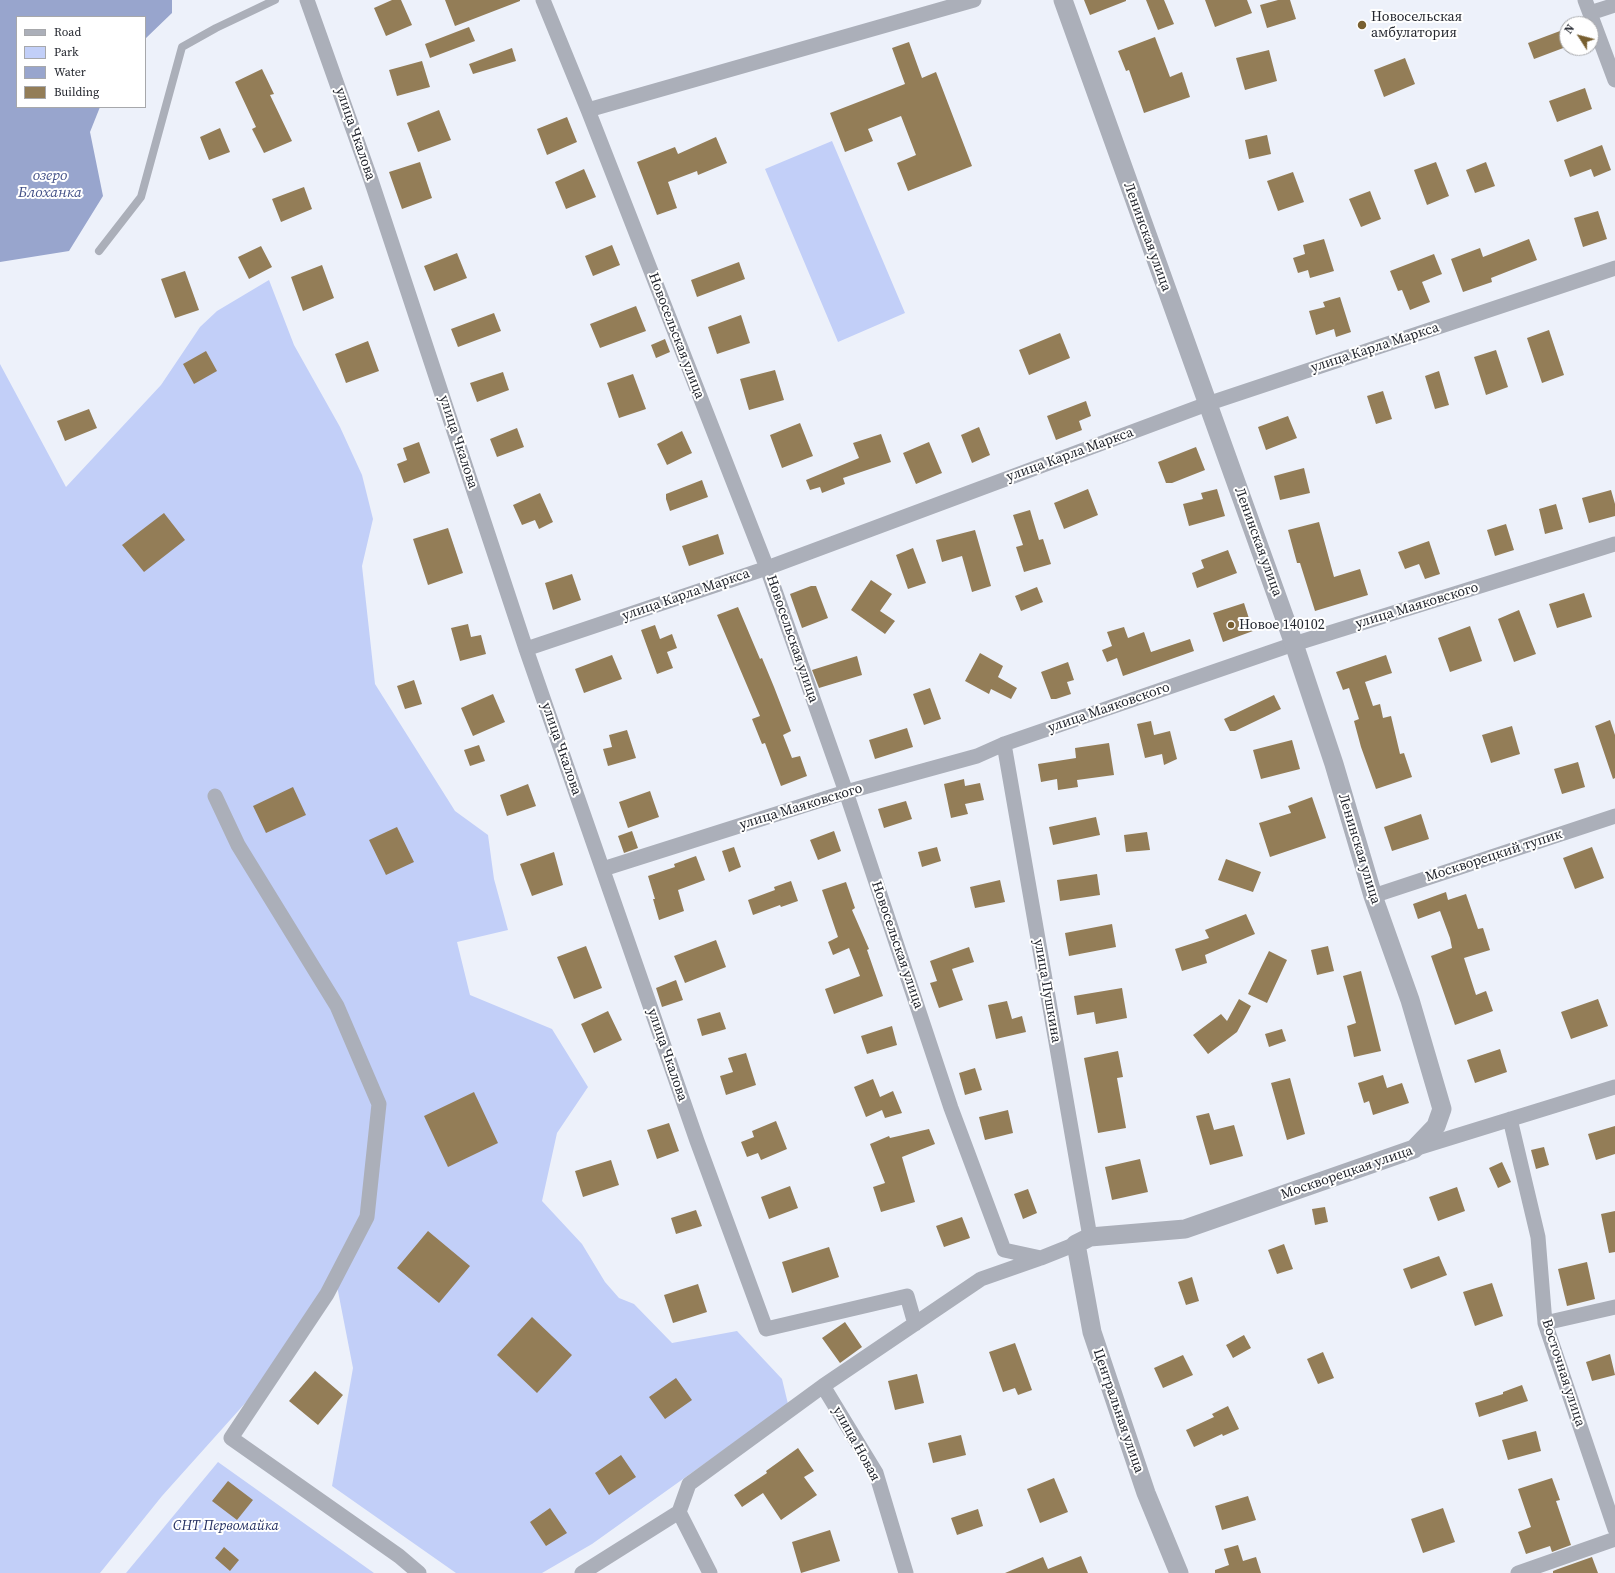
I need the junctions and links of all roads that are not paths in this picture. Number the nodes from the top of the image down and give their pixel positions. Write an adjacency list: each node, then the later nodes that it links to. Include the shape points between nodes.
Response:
1 (275, 0): 10 (lane, via 182,47 141,197)
2 (307, 0): 16 (street, улица Чкалова, via 371,180)
3 (543, 0): 9 (street, Новосельская улица)
4 (974, 0): 9 (street)
5 (1063, 0): 12 (street, Ленинская улица)
6 (1615, 5): 7 (street)
7 (1588, 7): 8 (street)
8 (1615, 80)
9 (588, 110): 14 (street, Новосельская улица)
10 (99, 251)
11 (1615, 268): 12 (street, улица Карла Маркса)
12 (1207, 404): 14 (street, улица Карла Маркса); 15 (street, Ленинская улица)
13 (1615, 544): 15 (street, улица Маяковского)
14 (767, 568): 16 (street, улица Карла Маркса); 18 (street, Новосельская улица)
15 (1294, 644): 17 (street, улица Маяковского); 22 (street, Ленинская улица, via 1334,764)
16 (526, 650): 21 (street, улица Чкалова)
17 (1004, 744): 18 (street, улица Маяковского, via 977,756); 26 (street, улица Пушкина)
18 (846, 792): 21 (street, улица Маяковского); 27 (street, Новосельская улица, via 952,1108 1004,1250)
19 (215, 796): 35 (street, via 238,845 337,1006 379,1104 367,1217 327,1294 231,1438 392,1551)
20 (1615, 816): 22 (street, Москворецкий тупик)
21 (603, 869): 30 (street, улица Чкалова, via 697,1141 766,1329 907,1296)
22 (1373, 896): 25 (street, Ленинская улица, via 1410,1000 1442,1109 1436,1126)
23 (1615, 1087): 24 (street, Москворецкая улица)
24 (1510, 1120): 25 (street, Москворецкая улица); 29 (street, Восточная улица, via 1538,1237)
25 (1414, 1149): 26 (street, Москворецкая улица, via 1185,1230)
26 (1083, 1240): 27 (street); 39 (street, Центральная улица, via 1092,1332 1146,1493)
27 (1041, 1258): 30 (street, via 981,1279)
28 (1615, 1307): 29 (street)
29 (1545, 1323): 33 (street, Восточная улица)
30 (915, 1324): 31 (street)
31 (824, 1386): 32 (street, via 689,1484); 38 (street, улица Новая, via 876,1473)
32 (679, 1512): 36 (street); 37 (street)
33 (1615, 1529)
34 (1615, 1539): 40 (street)
35 (419, 1573)
36 (582, 1573)
37 (710, 1573)
38 (906, 1573)
39 (1179, 1573)
40 (1518, 1573)

